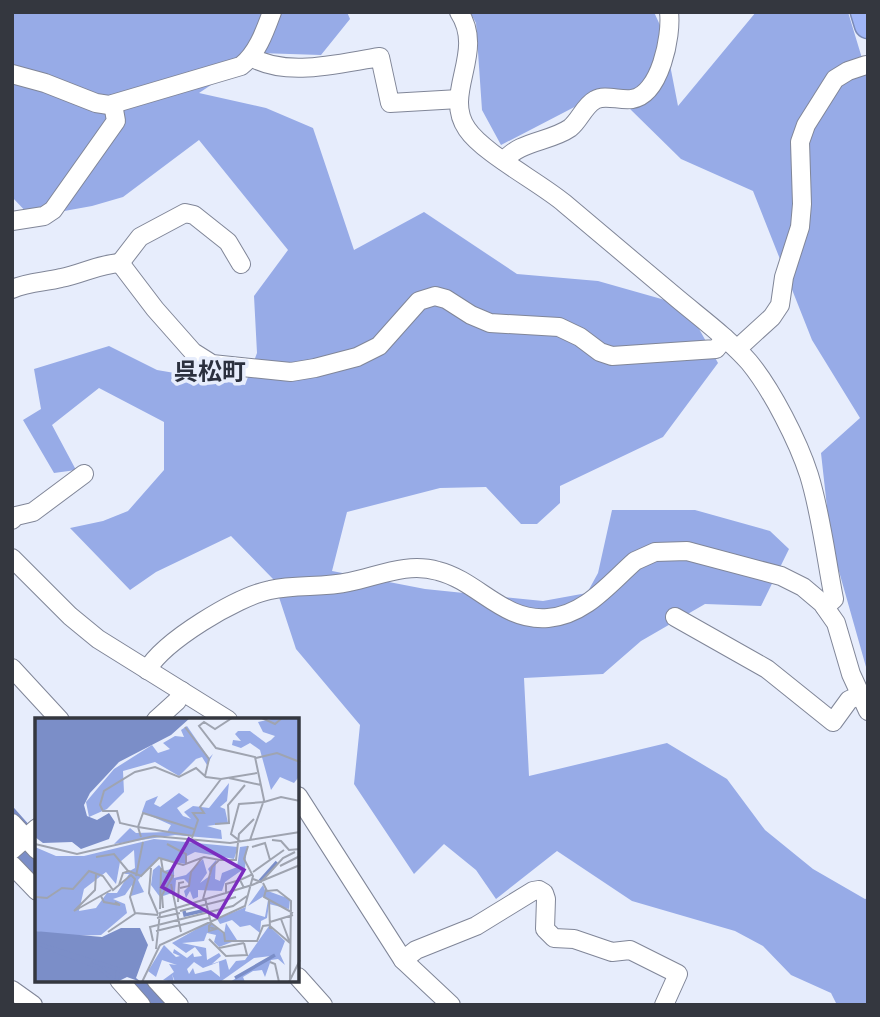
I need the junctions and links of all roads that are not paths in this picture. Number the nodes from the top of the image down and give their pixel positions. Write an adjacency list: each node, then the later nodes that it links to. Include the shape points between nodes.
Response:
1 (272, 12): 6 (street)
2 (459, 12): 9 (street, via 470,43)
3 (669, 12): 11 (street, via 659,73 646,93 630,100 594,100 569,128 510,152)
4 (864, 12): 5 (highway)
5 (868, 25)
6 (251, 57): 9 (street, via 306,69 380,57 390,103); 10 (street, via 232,70)
7 (866, 65): 16 (street, via 835,79 802,133 802,216 780,305 772,317)
8 (12, 74): 10 (street, via 96,103)
9 (459, 99): 11 (street, via 466,129)
10 (113, 104): 12 (street, via 116,121 60,202 44,216)
11 (504, 161): 16 (street, via 548,191)
12 (12, 221)
13 (121, 263): 14 (street, via 140,237 185,212 228,242); 15 (street); 16 (street, via 194,352 220,366 291,372 356,357 379,346 419,301 435,296 490,323 559,327 612,356)
14 (241, 264)
15 (12, 289)
16 (731, 344): 20 (street, via 772,398 809,476 834,599)
17 (84, 474): 18 (street, via 33,512)
18 (12, 520)
19 (12, 558): 23 (street, via 83,628)
20 (825, 607): 23 (street, via 803,587 781,576 676,549 635,561 580,608 549,618 507,610 439,571 406,568 338,584 281,588 250,596 174,641); 25 (street, via 841,634)
21 (675, 617): 25 (street, via 767,670 833,722 849,700)
22 (12, 668): 26 (street)
23 (147, 670): 24 (street)
24 (182, 691): 27 (street); 28 (street)
25 (864, 703)
26 (59, 718)
27 (157, 718)
28 (226, 718)
29 (299, 798): 34 (street)
30 (12, 823): 31 (street)
31 (27, 841)
32 (12, 864): 33 (street)
33 (35, 889)
34 (403, 960): 43 (street); 44 (street, via 539,890 546,899 545,929 554,938 574,939 612,952 630,950 678,974)
35 (299, 978): 42 (street)
36 (120, 982): 40 (street)
37 (158, 982): 41 (street)
38 (12, 990): 39 (street)
39 (33, 1005)
40 (141, 1005)
41 (179, 1005)
42 (323, 1005)
43 (451, 1005)
44 (664, 1005)

